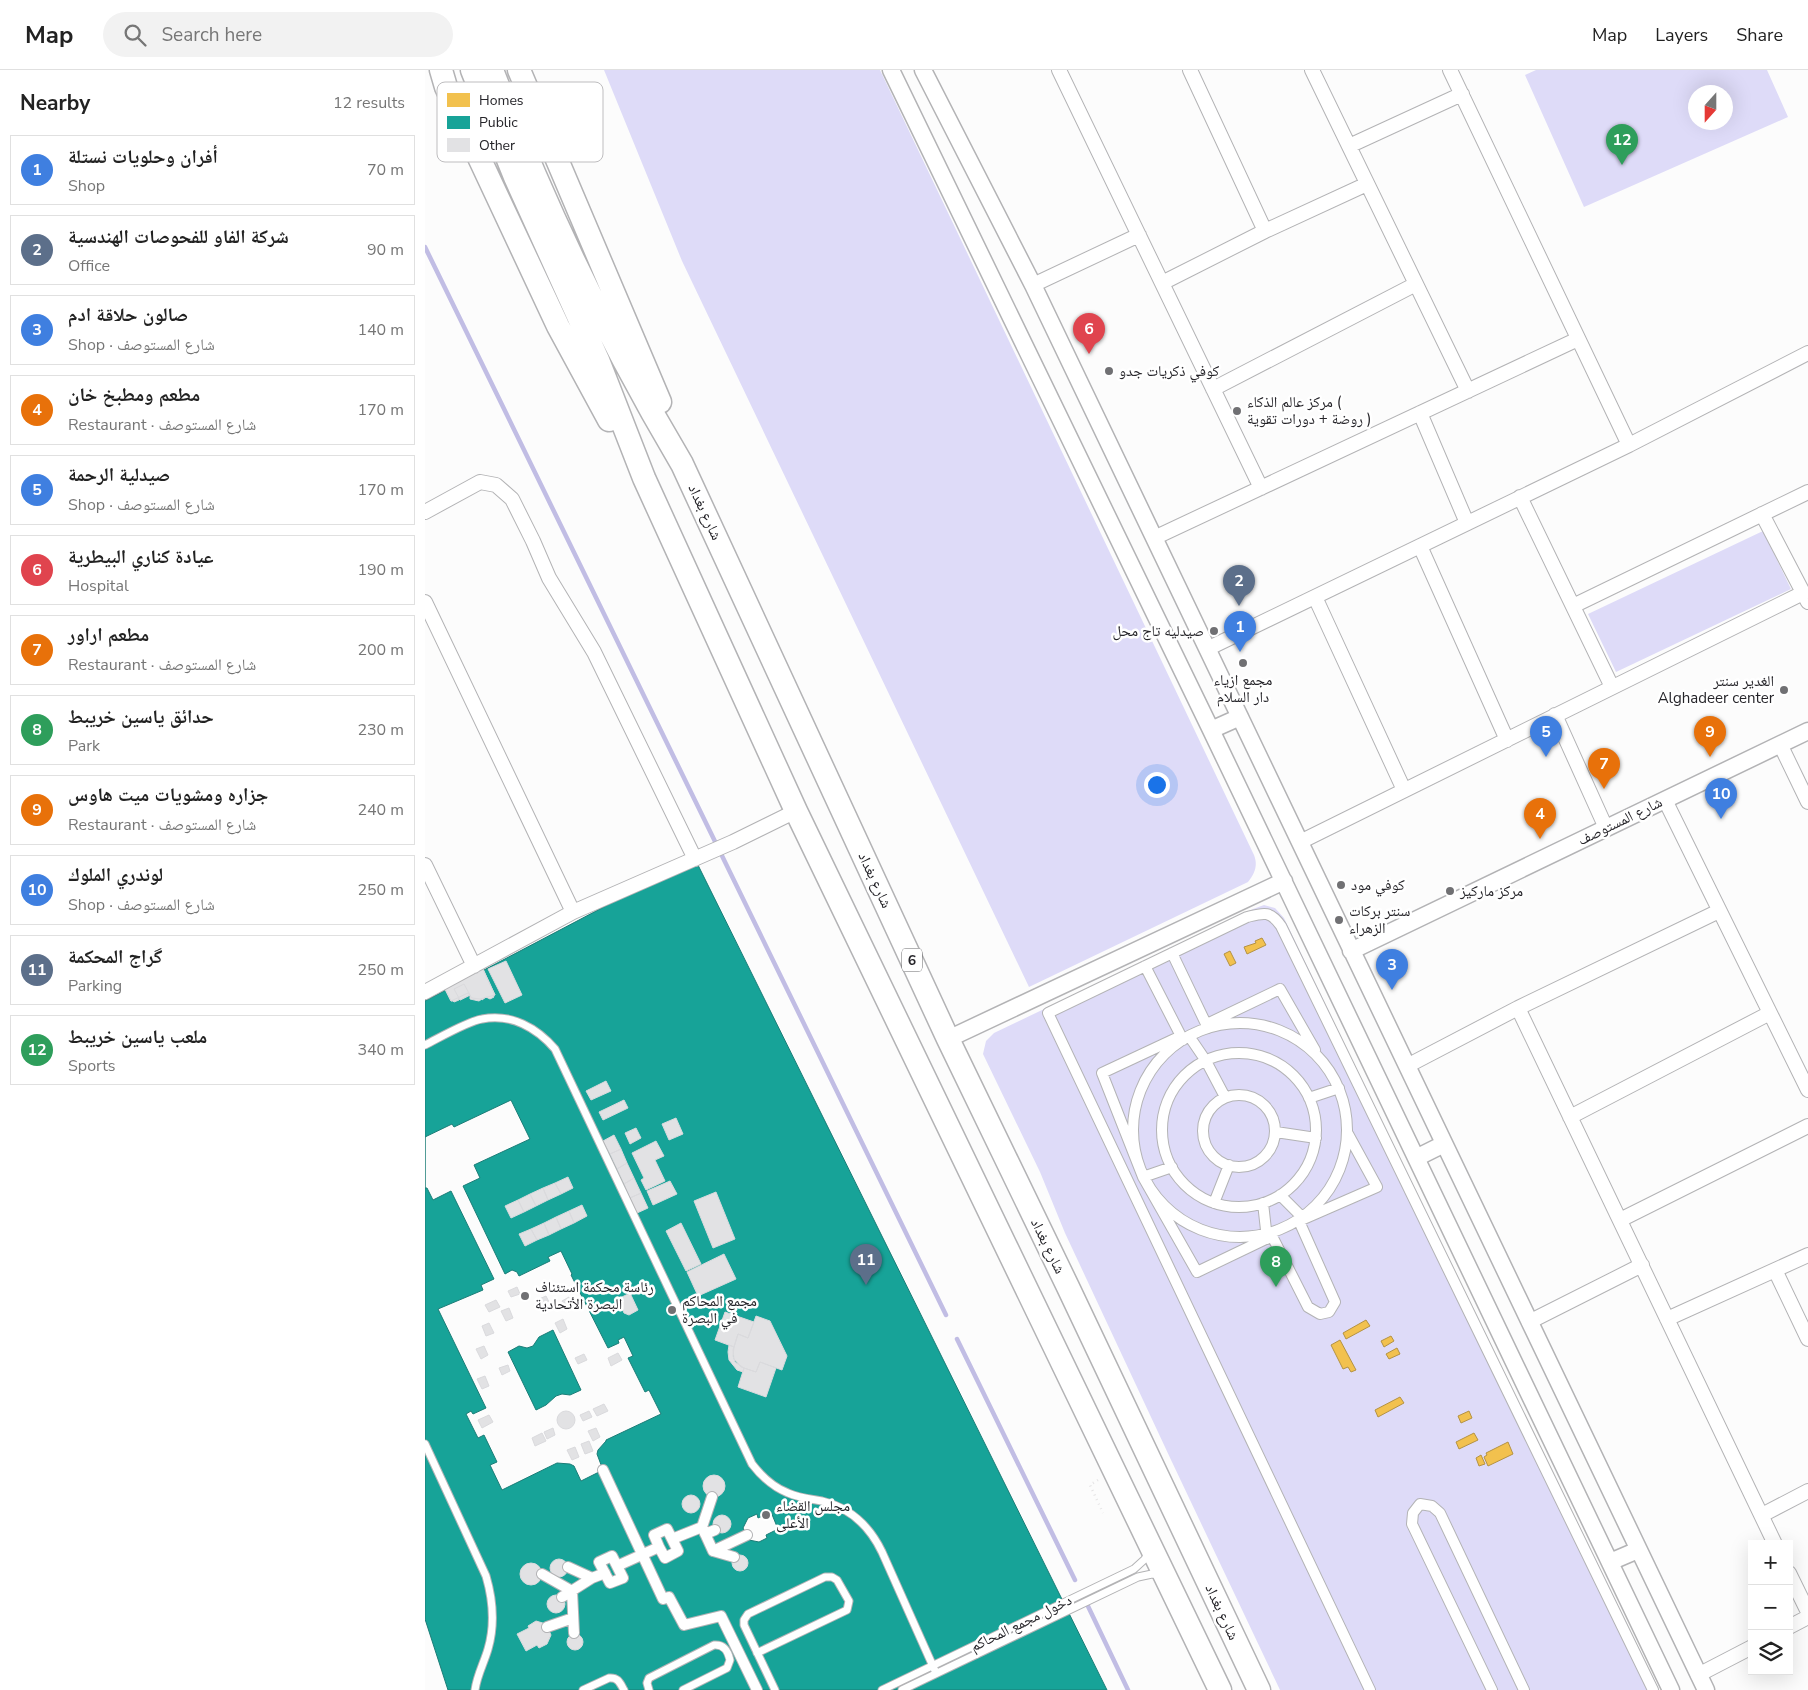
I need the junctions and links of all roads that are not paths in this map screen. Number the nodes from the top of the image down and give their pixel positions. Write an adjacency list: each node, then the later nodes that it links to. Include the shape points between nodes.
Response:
1 (441, 70): 11 (highway)
2 (472, 70): 12 (highway, شارع بغداد / 6)
3 (492, 70): 13 (highway, شارع بغداد / 6)
4 (519, 70): 14 (highway)
5 (891, 70): 52 (street)
6 (1059, 70): 23 (street)
7 (1189, 70): 22 (street)
8 (1312, 70): 16 (street)
9 (1450, 70): 15 (street)
10 (925, 71): 27 (street)
11 (445, 82)
12 (477, 82)
13 (496, 82)
14 (524, 82)
15 (1462, 94): 16 (street); 28 (street)
16 (1349, 146): 21 (street)
17 (481, 162): 35 (highway, via 558,326)
18 (514, 162): 24 (highway, شارع بغداد / 6)
19 (525, 162): 24 (highway, شارع بغداد / 6)
20 (558, 162): 34 (highway, via 660,401)
21 (1367, 184): 22 (street); 26 (street)
22 (1265, 231): 25 (street)
23 (1139, 235): 25 (street); 27 (street)
24 (552, 237): 34 (highway, شارع بغداد / 6); 35 (highway, شارع بغداد / 6)
25 (1161, 283): 30 (street)
26 (1416, 284): 30 (street); 31 (street)
27 (1033, 285): 42 (street)
28 (1578, 339): 31 (street); 33 (street)
29 (1808, 353): 33 (street)
30 (1213, 388): 36 (street)
31 (1468, 391): 32 (street)
32 (1420, 413): 36 (street); 41 (street)
33 (1629, 445): 38 (street)
34 (682, 464): 77 (highway, شارع بغداد / 6)
35 (644, 478): 59 (highway, شارع بغداد / 6)
36 (1261, 488): 42 (street)
37 (1808, 492): 40 (street)
38 (1520, 497): 41 (street); 47 (street)
39 (425, 512): 62 (street, via 480,482 496,486 512,499 549,578 594,652)
40 (1762, 514): 45 (street); 47 (street)
41 (1467, 523): 43 (street)
42 (1154, 538): 48 (street)
43 (1420, 546): 44 (street); 54 (street)
44 (1315, 597): 48 (street); 56 (street)
45 (1805, 597): 49 (street)
46 (425, 602): 67 (street)
47 (1573, 606): 49 (street)
48 (1207, 649): 51 (street)
49 (1612, 687): 50 (street)
50 (1555, 715): 54 (street); 60 (street)
51 (1240, 717): 52 (street); 61 (street)
52 (1211, 730): 64 (street)
53 (1808, 731): 55 (street, شارع المستوصف)
54 (1507, 740): 56 (street)
55 (1780, 744): 57 (street, شارع المستوصف); 58 (street)
56 (1405, 790): 61 (street)
57 (1665, 800): 60 (street, شارع المستوصف); 66 (street)
58 (1808, 802)
59 (796, 811): 62 (street); 117 (highway, شارع بغداد / 6)
60 (1606, 828): 68 (street, شارع المستوصف)
61 (1300, 842): 68 (street)
62 (695, 858): 67 (street)
63 (425, 865): 65 (street)
64 (1284, 881): 77 (street); 92 (street)
65 (429, 885): 70 (street)
66 (1719, 911): 73 (street); 74 (street)
67 (573, 912): 70 (street)
68 (1351, 951): 81 (street)
69 (1172, 953): 71 (street); 75 (street); 155 (street, via 1247,917 1265,913 1275,917 1281,926)
70 (474, 966): 72 (street)
71 (1145, 966): 76 (street); 152 (street, via 1048,1013)
72 (425, 992)
73 (1518, 1008): 81 (street); 86 (street)
74 (1770, 1013): 82 (street); 86 (street)
75 (1207, 1026): 76 (street); 79 (street, via 1250,1023 1269,1027 1304,1044); 79 (street, via 1280,990)
76 (1184, 1038): 80 (street); 95 (street, via 1161,1058 1139,1094 1133,1136); 95 (street, via 1102,1074)
77 (948, 1039): 151 (highway, شارع بغداد / 6)
78 (425, 1045): 138 (lane, via 481,1019 503,1018 524,1024 555,1049 752,1464 777,1488 798,1497 833,1504 863,1523 882,1552)
79 (1319, 1057): 83 (street)
80 (1206, 1061): 84 (street); 85 (street, via 1236,1054 1266,1058 1291,1074); 94 (street, via 1183,1078 1167,1104 1162,1134)
81 (1407, 1066): 91 (street)
82 (1806, 1082)
83 (1339, 1088): 85 (street); 89 (street, via 1345,1103)
84 (1225, 1097): 88 (street, via 1246,1095 1262,1102 1273,1115); 93 (street, via 1208,1111 1203,1137 1217,1160)
85 (1309, 1098): 90 (street, via 1314,1112)
86 (1570, 1117): 100 (street)
87 (1808, 1126): 100 (street)
88 (1276, 1132): 90 (street); 93 (street, via 1271,1149 1259,1161 1242,1167)
89 (1348, 1134): 99 (street, via 1339,1174 1316,1208); 99 (street, via 1377,1187)
90 (1316, 1138): 96 (street, via 1306,1170)
91 (1444, 1144): 92 (street); 106 (street)
92 (1416, 1158): 122 (street)
93 (1229, 1165): 97 (street)
94 (1172, 1167): 95 (street); 97 (street, via 1188,1187)
95 (1143, 1177): 101 (street, via 1167,1209 1202,1231 1242,1238); 101 (street, via 1197,1272)
96 (1280, 1195): 98 (street); 99 (street)
97 (1214, 1202): 98 (street, via 1244,1207)
98 (1263, 1203): 101 (street)
99 (1301, 1219): 101 (street); 101 (street, via 1335,1302 1329,1312 1320,1314 1308,1307 1272,1236)
100 (1620, 1220): 103 (street)
101 (1266, 1237)
102 (1808, 1255): 104 (street)
103 (1641, 1265): 105 (street); 106 (street)
104 (1775, 1270): 105 (street); 107 (street)
105 (1667, 1319): 112 (street)
106 (1529, 1322): 118 (street)
107 (1808, 1339)
108 (425, 1444): 141 (lane, via 490,1589 491,1633)
109 (603, 1470): 120 (street)
110 (1808, 1491): 112 (street)
111 (712, 1497): 113 (street, via 703,1510)
112 (1762, 1515): 116 (street)
113 (703, 1530): 114 (street); 119 (street); 120 (street, via 672,1539 678,1551 665,1558 659,1547)
114 (715, 1530)
115 (747, 1535): 119 (street)
116 (1773, 1540)
117 (1151, 1546): 125 (highway, شارع بغداد / 6); 138 (lane, دخول مجمع المحاكم, via 1145,1559 1134,1569)
118 (1638, 1550): 122 (street); 140 (street)
119 (713, 1551): 121 (street)
120 (643, 1554): 126 (street, via 617,1566 612,1556 599,1562 605,1573); 146 (street, via 663,1599 669,1597 684,1626 721,1616)
121 (734, 1557)
122 (1610, 1562): 156 (street)
123 (568, 1567): 126 (street)
124 (542, 1574): 128 (street)
125 (1165, 1576): 139 (lane, via 1138,1577); 150 (highway, شارع بغداد / 6)
126 (592, 1578): 128 (street)
127 (1793, 1581): 130 (street)
128 (572, 1591): 129 (street); 132 (street)
129 (562, 1597)
130 (1808, 1612)
131 (1808, 1617): 133 (street)
132 (573, 1618): 134 (street); 135 (street)
133 (1793, 1625)
134 (547, 1627)
135 (574, 1633)
136 (1748, 1650): 140 (street)
137 (757, 1653): 137 (lane, via 744,1625 747,1614 825,1577 837,1580 849,1600 847,1610); 147 (lane)
138 (933, 1665): 139 (lane); 148 (lane, دخول مجمع المحاكم)
139 (937, 1673): 149 (lane)
140 (1702, 1683)
141 (475, 1690)
142 (583, 1690): 143 (lane, via 613,1678)
143 (624, 1690)
144 (649, 1690): 145 (lane, via 649,1678 714,1645 725,1648 730,1660 727,1668)
145 (683, 1690)
146 (757, 1690)
147 (775, 1690)
148 (882, 1690)
149 (903, 1690)
150 (1220, 1690)
151 (1259, 1690)
152 (1370, 1690)
153 (1492, 1690): 154 (street, via 1411,1524 1413,1512 1420,1504 1432,1506 1440,1513)
154 (1524, 1690)
155 (1653, 1690)
156 (1671, 1690)

